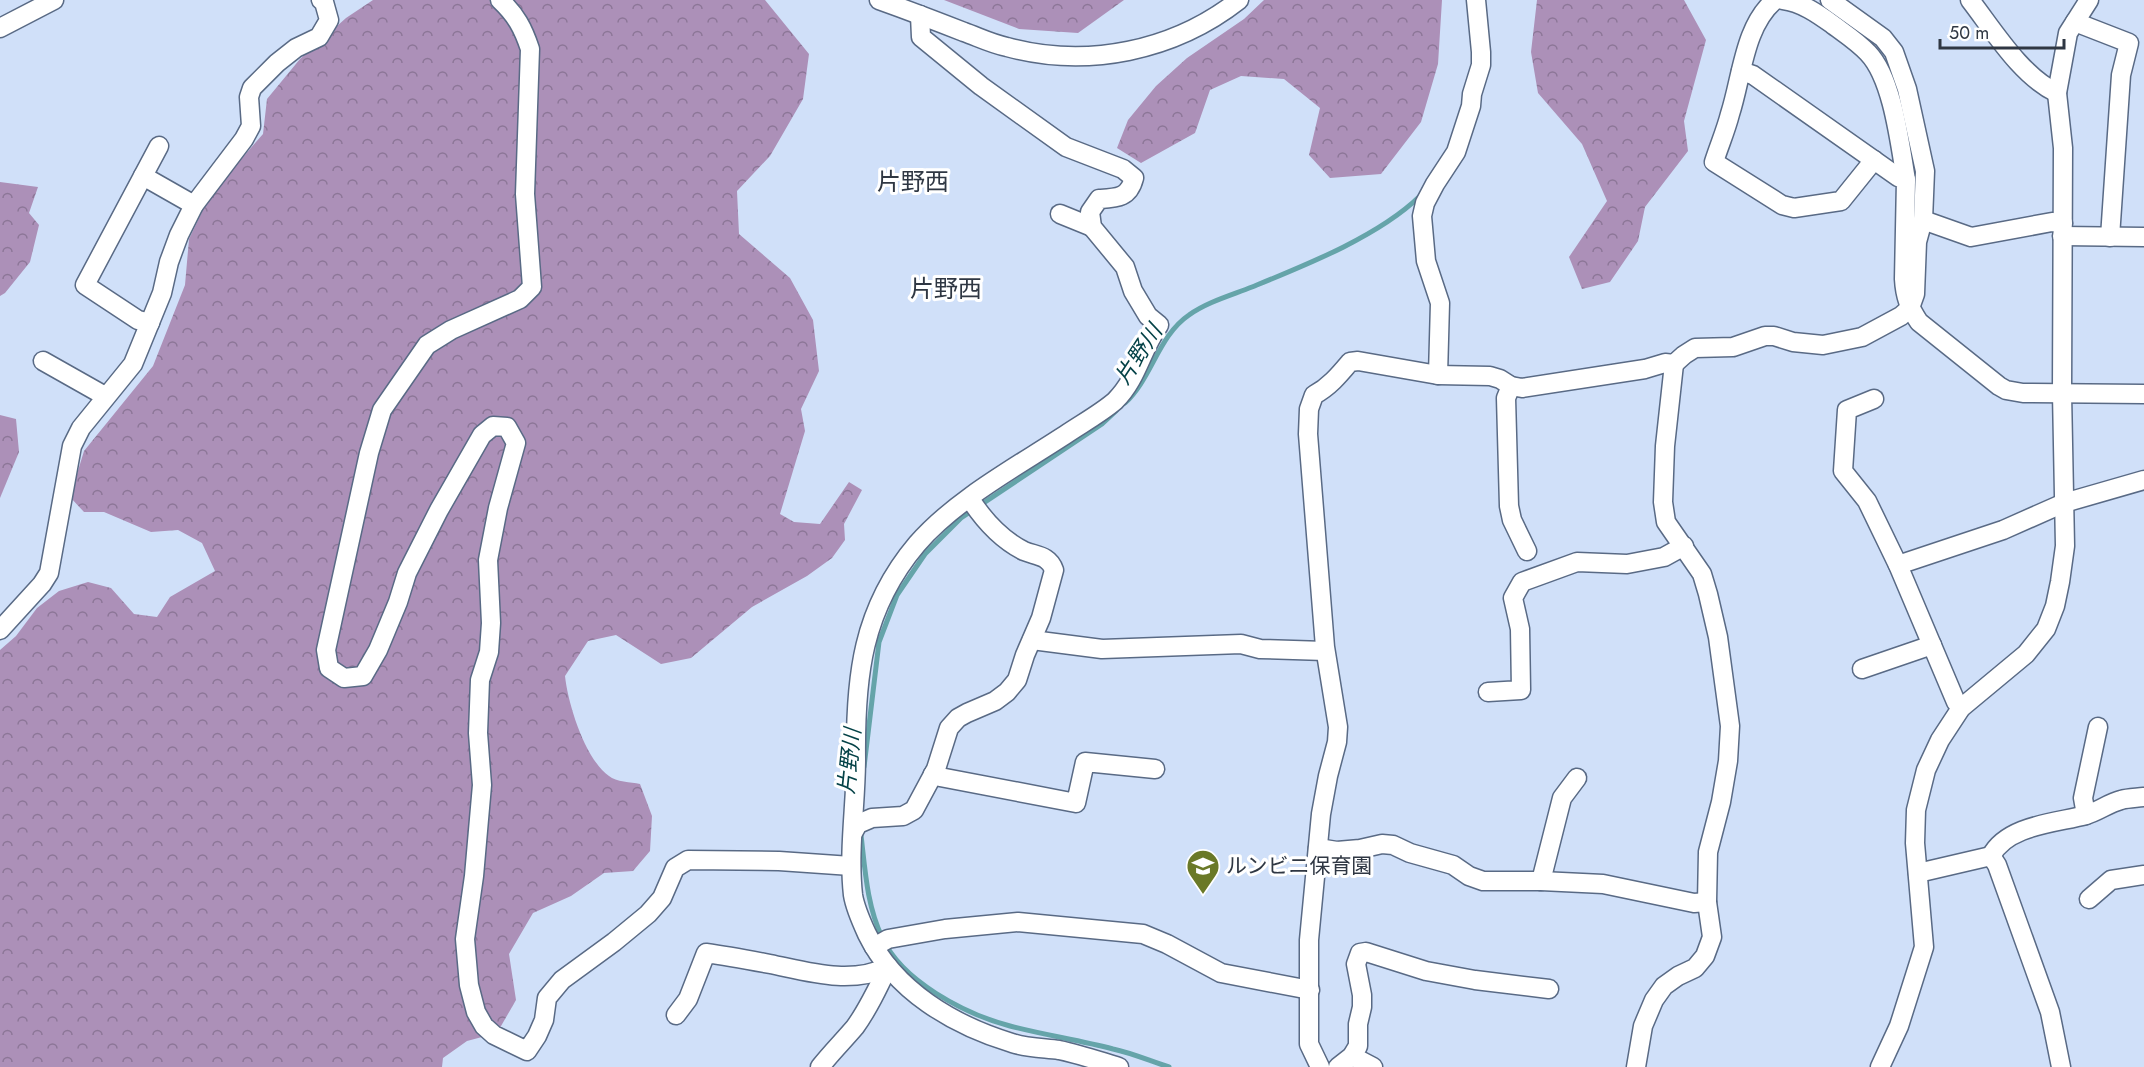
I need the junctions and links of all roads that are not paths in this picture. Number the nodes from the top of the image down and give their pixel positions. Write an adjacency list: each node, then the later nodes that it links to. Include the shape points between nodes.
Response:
1 (54, 0): 14 (street)
2 (321, 0): 21 (street, via 329,20 319,37 290,53 252,88 251,126)
3 (500, 0): 60 (street, via 523,27 530,49 525,194 532,286 520,299 427,345 382,410 326,650 329,668 344,678 363,676 378,650 407,573 482,435 493,426 507,427 516,443 488,560 490,642 480,680 478,733 482,785 465,939 469,985 484,1026 527,1051 544,1020 547,998 562,980 648,914 662,898 675,868 688,860)
4 (879, 0): 12 (street)
5 (1239, 0): 12 (street, via 1216,18 1159,44 1114,54 1069,57 1007,48)
6 (1476, 0): 32 (street, via 1482,52 1472,106 1456,152 1425,203 1422,216 1426,261 1440,303)
7 (1775, 0): 15 (street, via 1760,18)
8 (1783, 0): 20 (street, via 1793,1 1822,17 1869,53 1880,70 1893,108)
9 (1830, 0): 23 (street, via 1883,38 1894,52 1907,89 1925,171)
10 (1970, 0): 16 (street, via 2027,72)
11 (2089, 0): 13 (street)
12 (920, 15): 24 (street, via 921,37 981,86 1066,147 1123,169 1134,178 1131,188 1118,198 1099,199 1090,212)
13 (2074, 22): 16 (street, via 2068,33); 26 (street, via 2129,43 2121,75)
14 (0, 28)
15 (1741, 71): 18 (street, via 1753,75); 18 (street, via 1714,162 1782,205 1794,208 1841,201)
16 (2057, 93): 25 (street, via 2063,148)
17 (159, 146): 19 (street)
18 (1874, 160): 20 (street)
19 (143, 176): 21 (street); 29 (street, via 85,285 138,320)
20 (1906, 180): 28 (street, via 1904,279)
21 (194, 205): 29 (street, via 179,234)
22 (1060, 214): 24 (street)
23 (1923, 220): 25 (street, via 1971,237 2052,222); 28 (street, via 1917,242 1916,294)
24 (1092, 227): 40 (street, via 1125,267 1133,291 1148,316 1159,325 1145,347 1135,376 1114,402)
25 (2063, 229): 26 (street); 34 (street)
26 (2110, 237): 27 (street)
27 (2144, 237)
28 (1910, 308): 31 (street, via 1862,337 1823,345 1765,336 1733,347 1695,348); 34 (street, via 1919,321 2006,390)
29 (150, 323): 36 (street, via 132,364)
30 (43, 361): 36 (street)
31 (1674, 364): 33 (street, via 1522,388); 41 (street, via 1663,502 1666,522)
32 (1438, 375): 33 (street, via 1490,376); 47 (street, via 1350,362 1314,395 1308,434)
33 (1511, 386): 42 (street, via 1506,398 1509,506)
34 (2062, 393): 35 (street); 39 (street)
35 (2144, 394)
36 (105, 396): 44 (street, via 72,446 49,573)
37 (1874, 399): 43 (street, via 1847,410 1843,471 1866,501)
38 (2144, 480): 39 (street)
39 (2064, 503): 43 (street, via 2003,530); 50 (street, via 2065,546 2060,582 2046,629 2026,654)
40 (973, 504): 45 (street, via 1006,541 1052,563 1054,570); 57 (street, via 934,526 898,568 868,633 855,709)
41 (1684, 546): 49 (street, via 1664,557 1627,564 1577,562 1522,582 1513,598 1520,629 1521,690); 65 (street, via 1702,574 1708,594 1730,726 1721,802 1708,852)
42 (1527, 551)
43 (1898, 565): 46 (street)
44 (0, 630)
45 (1032, 640): 47 (street, via 1102,649 1241,644 1260,649); 53 (street, via 1017,680 1007,692 958,718 949,728)
46 (1932, 645): 48 (street); 50 (street)
47 (1325, 651): 58 (street, via 1338,727)
48 (1862, 669)
49 (1488, 692)
50 (1961, 708): 61 (street, via 1926,770 1916,810)
51 (2098, 727): 56 (street, via 2083,798)
52 (1155, 769): 53 (street, via 1085,762 1076,803)
53 (933, 774): 57 (street, via 914,810 903,816 872,818 858,824)
54 (1577, 778): 63 (street, via 1562,798)
55 (2144, 797): 56 (street, via 2120,800)
56 (2086, 815): 59 (street, via 2035,825 1997,845)
57 (853, 833): 60 (street)
58 (1318, 848): 63 (street, via 1337,851 1393,844 1453,865 1483,881); 69 (street, via 1309,940)
59 (1991, 856): 61 (street); 78 (street, via 2050,1012)
60 (851, 866): 66 (street, via 853,898 860,919)
61 (1918, 873): 77 (street, via 1924,947 1899,1026)
62 (2144, 875): 64 (street, via 2111,880)
63 (1541, 881): 65 (street, via 1603,884 1694,903)
64 (2089, 898)
65 (1707, 902): 76 (street, via 1712,937 1705,956 1695,968 1664,986 1654,1000 1643,1026)
66 (880, 944): 67 (street); 69 (street, via 945,929 1018,922 1143,934 1221,973)
67 (888, 967): 70 (street, via 873,974 845,977 706,953 688,999); 72 (street, via 867,1009); 73 (street, via 925,1002 982,1033)
68 (1550, 989): 71 (street, via 1475,980 1360,953 1356,964 1362,995 1358,1046)
69 (1310, 990): 74 (street, via 1309,1044)
70 (676, 1015)
71 (1345, 1062): 75 (street)
72 (820, 1067)
73 (1119, 1067)
74 (1320, 1067)
75 (1373, 1067)
76 (1636, 1067)
77 (1880, 1067)
78 (2061, 1067)

